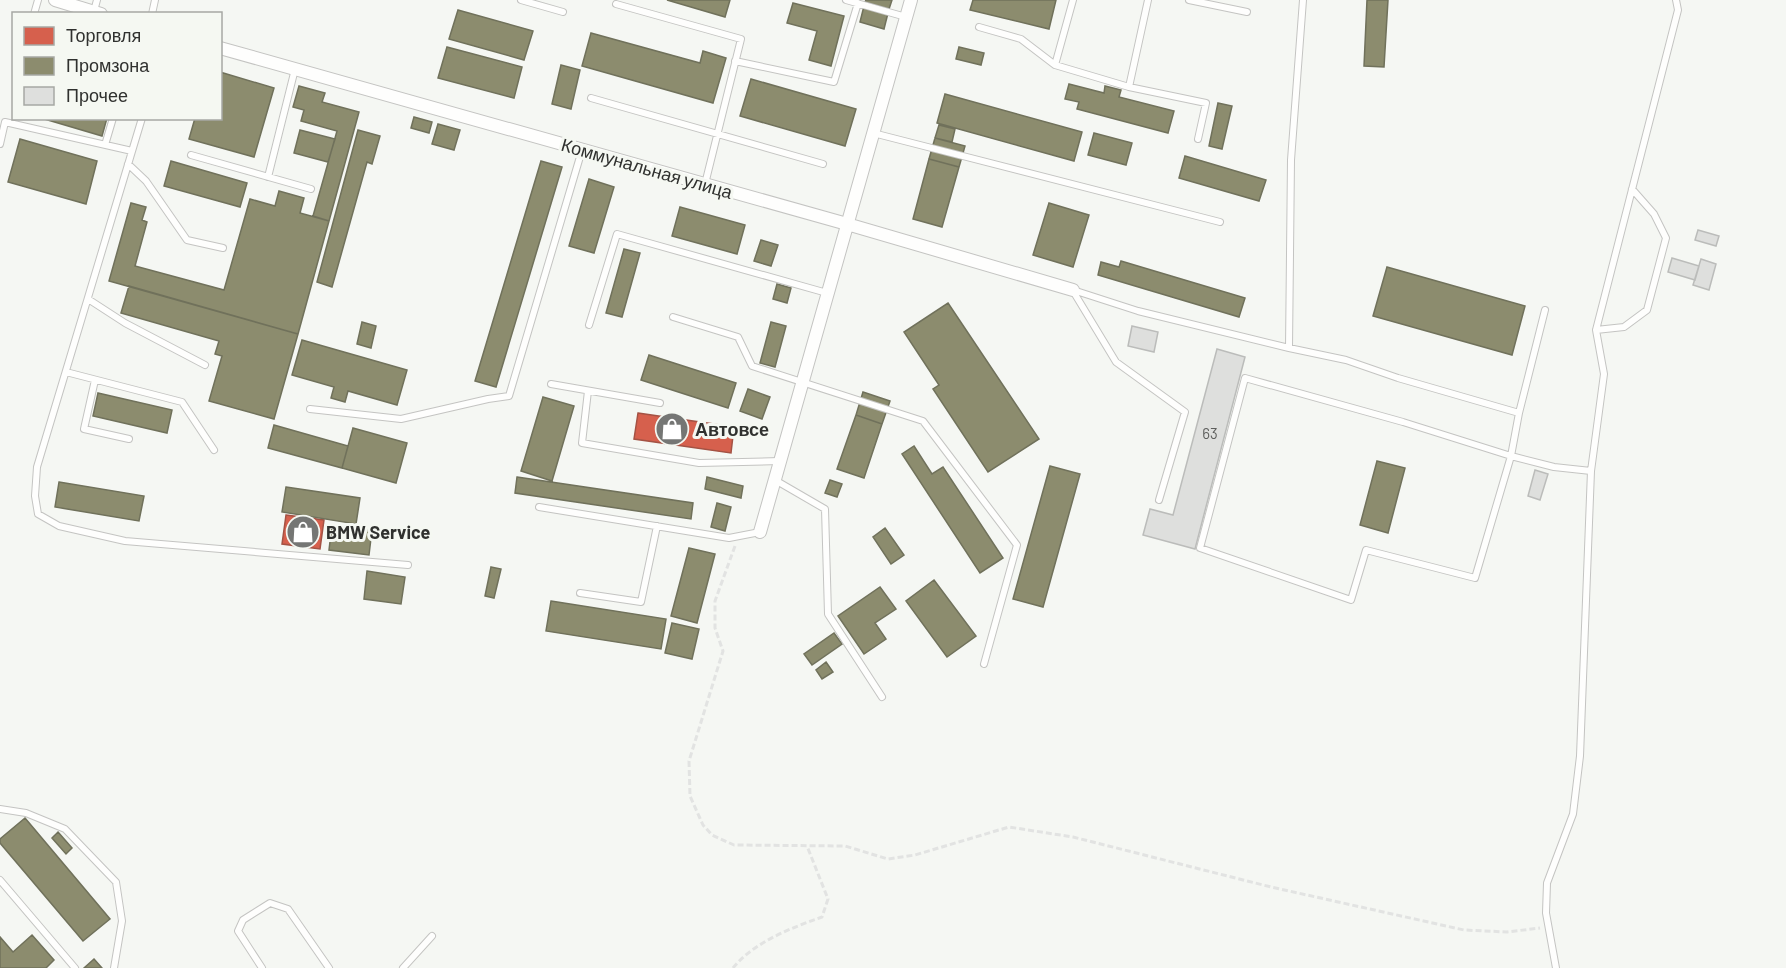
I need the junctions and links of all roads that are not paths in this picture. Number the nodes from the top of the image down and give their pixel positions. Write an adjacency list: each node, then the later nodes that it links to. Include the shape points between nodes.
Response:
1 (55, 0): 12 (street)
2 (521, 0): 13 (lane)
3 (846, 0): 10 (lane)
4 (911, 0): 15 (street)
5 (1073, 0): 19 (lane)
6 (1148, 0): 21 (lane)
7 (1189, 0): 14 (lane)
8 (1303, 0): 49 (lane, via 1291,160)
9 (1676, 0): 38 (lane, via 1678,10)
10 (858, 3): 15 (lane); 18 (lane, via 834,82)
11 (616, 4): 18 (lane, via 741,39)
12 (97, 8)
13 (563, 12)
14 (1247, 12)
15 (907, 17): 25 (street)
16 (979, 27): 19 (lane, via 1021,39)
17 (222, 49): 20 (street, Коммунальная улица)
18 (735, 61): 26 (lane)
19 (1055, 65): 21 (lane)
20 (295, 69): 30 (street, Коммунальная улица); 35 (lane)
21 (1129, 87): 27 (lane, via 1206,103)
22 (591, 98): 26 (lane)
23 (112, 120): 29 (lane)
24 (141, 120): 31 (lane)
25 (873, 133): 39 (lane); 40 (street)
26 (717, 134): 34 (lane); 36 (lane)
27 (1198, 139)
28 (0, 144): 29 (lane, via 5,122)
29 (105, 145): 31 (lane)
30 (582, 149): 36 (street, Коммунальная улица); 57 (lane, via 509,396 401,419)
31 (132, 151): 33 (lane)
32 (191, 155): 35 (lane)
33 (128, 164): 41 (lane, via 146,181 187,240); 44 (lane)
34 (823, 164)
35 (268, 177): 37 (lane)
36 (705, 184): 40 (street, Коммунальная улица)
37 (310, 189)
38 (1632, 189): 48 (lane); 48 (lane, via 1654,214 1666,238 1647,310 1624,327)
39 (1220, 222)
40 (847, 224): 42 (street, Коммунальная улица); 43 (street)
41 (223, 248)
42 (1073, 290): 49 (lane, via 1138,311); 65 (lane, via 1117,364 1185,412)
43 (827, 293): 47 (lane, via 617,234); 53 (street)
44 (88, 299): 50 (lane); 51 (lane)
45 (1545, 310): 58 (lane)
46 (673, 317): 53 (lane, via 738,337 752,366)
47 (589, 325)
48 (1596, 330): 63 (lane, via 1604,374)
49 (1289, 348): 58 (lane, via 1346,360)
50 (205, 365)
51 (66, 372): 52 (lane); 69 (lane, via 37,466 35,496 38,514 59,526 125,541)
52 (96, 380): 59 (lane, via 84,429); 60 (lane, via 182,402)
53 (804, 382): 62 (street); 71 (lane, via 923,421 1017,545)
54 (551, 384): 55 (lane)
55 (588, 391): 56 (lane); 62 (lane, via 582,442 699,463)
56 (660, 404)
57 (310, 409)
58 (1519, 413): 61 (lane)
59 (129, 439)
60 (214, 450)
61 (1511, 456): 61 (lane, via 1245,378 1200,548 1351,600 1366,550 1475,578); 63 (lane)
62 (781, 461): 64 (street)
63 (1591, 471): 81 (lane, via 1580,756 1573,814 1547,883 1546,913)
64 (775, 480): 68 (street); 72 (lane, via 825,509 828,614)
65 (1159, 500)
66 (539, 507): 67 (lane)
67 (657, 526): 68 (lane, via 729,538); 70 (lane, via 641,602)
68 (760, 532)
69 (408, 565)
70 (580, 593)
71 (984, 664)
72 (882, 697)
73 (0, 809): 77 (lane, via 27,813 66,829 116,882 122,921)
74 (0, 880): 76 (lane)
75 (432, 936): 80 (lane)
76 (75, 968)
77 (114, 968)
78 (262, 968): 79 (lane, via 238,930 243,920 270,903 288,909)
79 (329, 968)
80 (403, 968)
81 (1556, 968)

